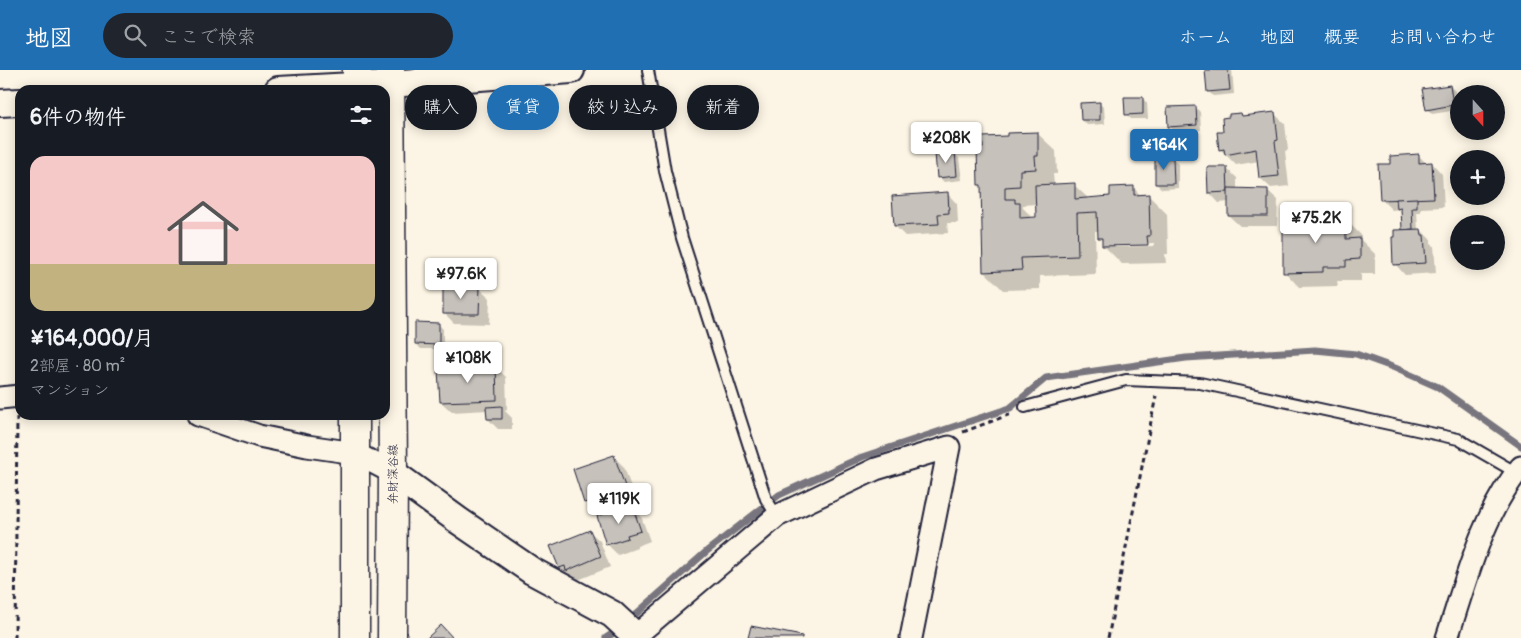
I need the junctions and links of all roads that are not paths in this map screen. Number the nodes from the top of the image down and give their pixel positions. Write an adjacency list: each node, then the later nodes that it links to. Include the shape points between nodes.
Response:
1 (571, 70): 3 (street)
2 (648, 70): 14 (lane, via 665,171 682,238)
3 (390, 77): 4 (street); 13 (main road, 弁財深谷線)
4 (357, 82): 5 (street)
5 (327, 85)
6 (15, 102): 7 (street)
7 (0, 103)
8 (1025, 407): 12 (lane, via 1126,380 1200,383 1458,439)
9 (213, 420): 11 (street, via 260,436)
10 (355, 420): 11 (main road)
11 (355, 453): 13 (street); 16 (main road)
12 (1519, 470): 19 (street, via 1485,528)
13 (393, 473): 15 (street, via 532,571 612,614); 17 (main road, 弁財深谷線)
14 (771, 507): 15 (street); 18 (street, via 949,447)
15 (635, 637)
16 (355, 638)
17 (392, 638)
18 (910, 638)
19 (1447, 638)

